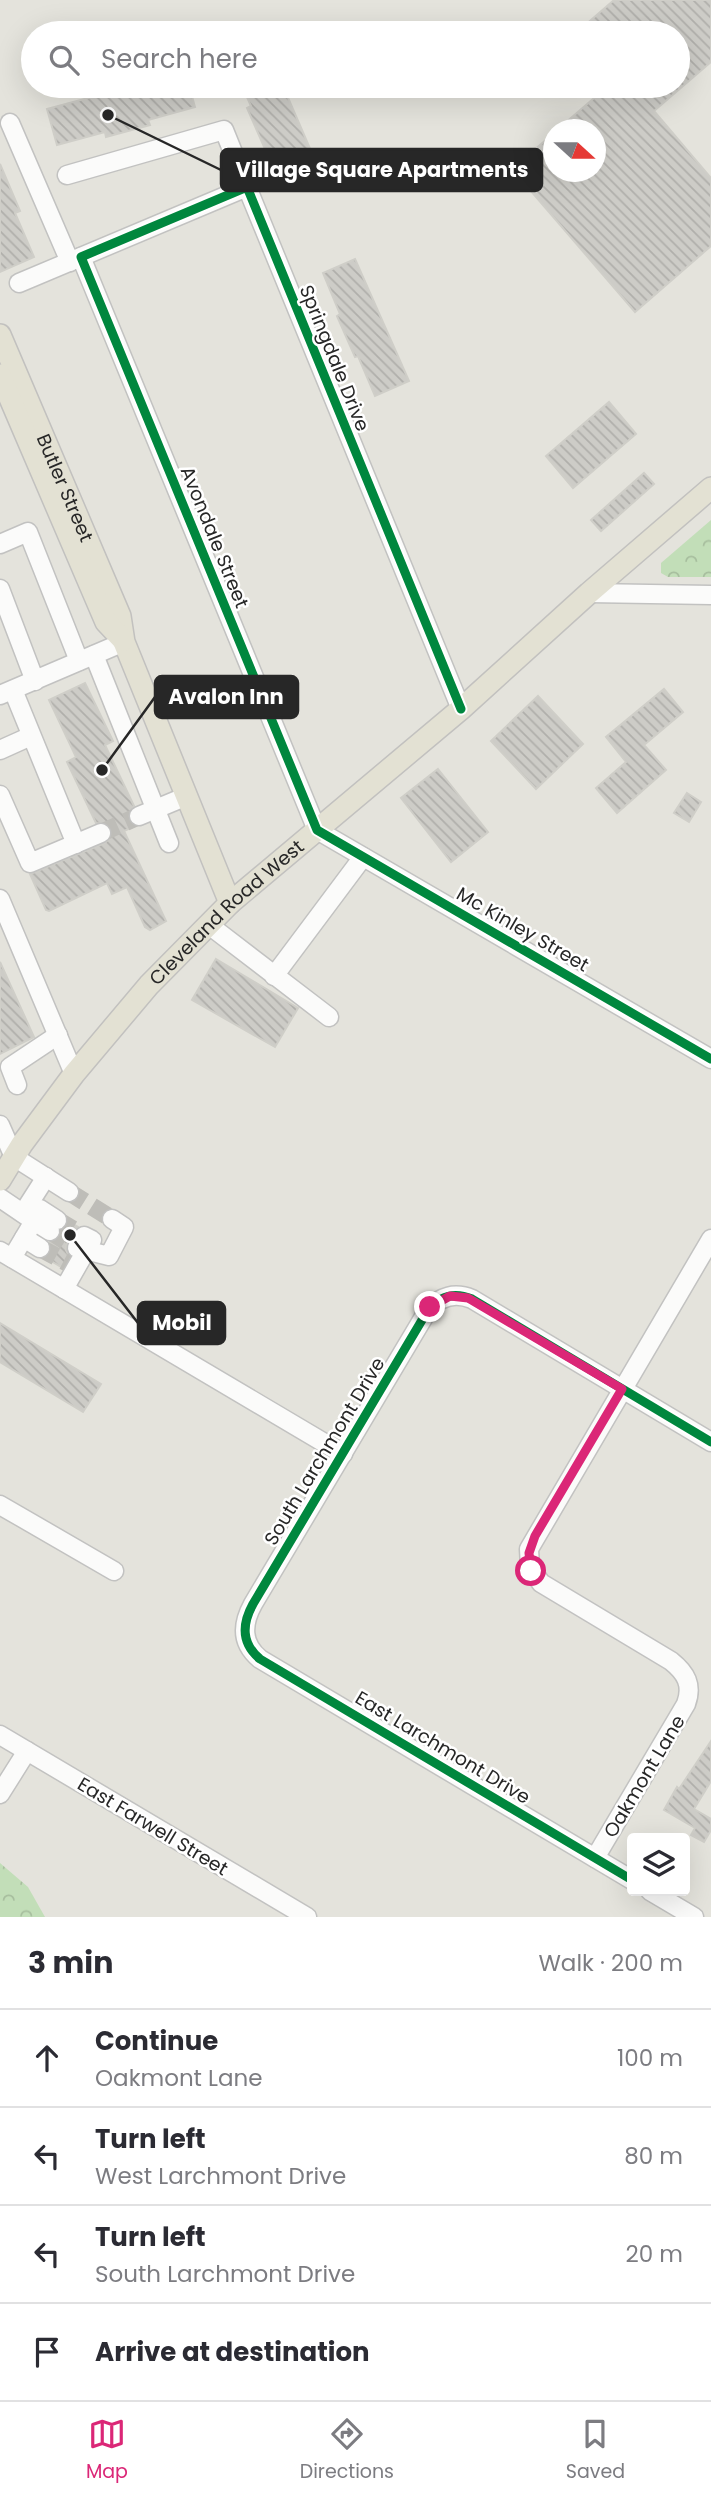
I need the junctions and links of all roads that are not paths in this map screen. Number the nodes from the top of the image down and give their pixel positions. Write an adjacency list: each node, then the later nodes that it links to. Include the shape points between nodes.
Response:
1 (10, 123): 4 (street, Avondale Street)
2 (67, 175): 3 (street, Springdale Drive, via 224,130)
3 (247, 187): 4 (street); 17 (street, Springdale Drive)
4 (75, 259): 5 (street); 23 (street, Avondale Street)
5 (19, 283)
6 (0, 335): 13 (main road, Butler Street, via 120,616)
7 (0, 374): 13 (main road, Butler Street, via 106,622)
8 (711, 488): 11 (main road, Cleveland Road West)
9 (0, 544): 14 (street, via 28,532)
10 (0, 589): 15 (street)
11 (589, 593): 12 (street); 17 (main road, Cleveland Road West)
12 (711, 595)
13 (124, 642): 14 (street); 21 (main road, Butler Street)
14 (86, 658): 15 (street); 22 (street)
15 (35, 681): 16 (street)
16 (6, 693): 18 (street)
17 (461, 709): 23 (main road, Cleveland Road West)
18 (30, 736): 19 (street); 26 (street)
19 (0, 750)
20 (0, 795): 26 (street, via 30,863)
21 (187, 796): 22 (street); 29 (main road, Butler Street)
22 (147, 813): 25 (street)
23 (317, 830): 27 (street, Mc Kinley Street); 29 (main road, Cleveland Road West)
24 (101, 833): 26 (street)
25 (169, 843)
26 (76, 844)
27 (363, 857): 32 (street); 35 (street, Mc Kinley Street)
28 (0, 898): 31 (street)
29 (230, 904): 30 (main road, Cleveland Road West)
30 (209, 925): 32 (street); 36 (main road, Cleveland Road West, via 149,985)
31 (8, 938): 34 (street)
32 (274, 976): 33 (street)
33 (328, 1017)
34 (58, 1035): 36 (street); 37 (street, via 10,1067)
35 (711, 1059)
36 (74, 1074): 39 (main road, Cleveland Road West)
37 (17, 1085)
38 (0, 1125): 39 (street)
39 (14, 1157): 40 (street); 41 (main road, Cleveland Road West)
40 (46, 1177): 42 (street); 44 (street)
41 (0, 1180)
42 (69, 1192)
43 (0, 1198): 44 (street)
44 (28, 1217): 46 (street); 47 (street)
45 (118, 1223): 51 (street, via 109,1256 78,1253)
46 (54, 1225)
47 (24, 1238): 49 (street); 50 (street)
48 (711, 1239): 52 (street, Oakmont Lane)
49 (40, 1248)
50 (6, 1254): 51 (street)
51 (64, 1289): 54 (street)
52 (622, 1389): 53 (street); 54 (street, South Larchmont Drive, via 472,1299 450,1296 428,1310); 61 (street, Oakmont Lane, via 535,1536 530,1567 548,1588 678,1666 688,1680 689,1696)
53 (711, 1442)
54 (343, 1454): 57 (street, South Larchmont Drive, via 249,1611)
55 (0, 1505): 56 (street)
56 (114, 1571)
57 (245, 1635): 61 (street, East Larchmont Drive, via 260,1659)
58 (0, 1735): 59 (street, East Farwell Street)
59 (27, 1751): 60 (street); 64 (street, East Farwell Street)
60 (0, 1794)
61 (595, 1858): 62 (street, East Larchmont Drive)
62 (627, 1877)
63 (658, 1896): 65 (street)
64 (307, 1917)
65 (694, 1917)

